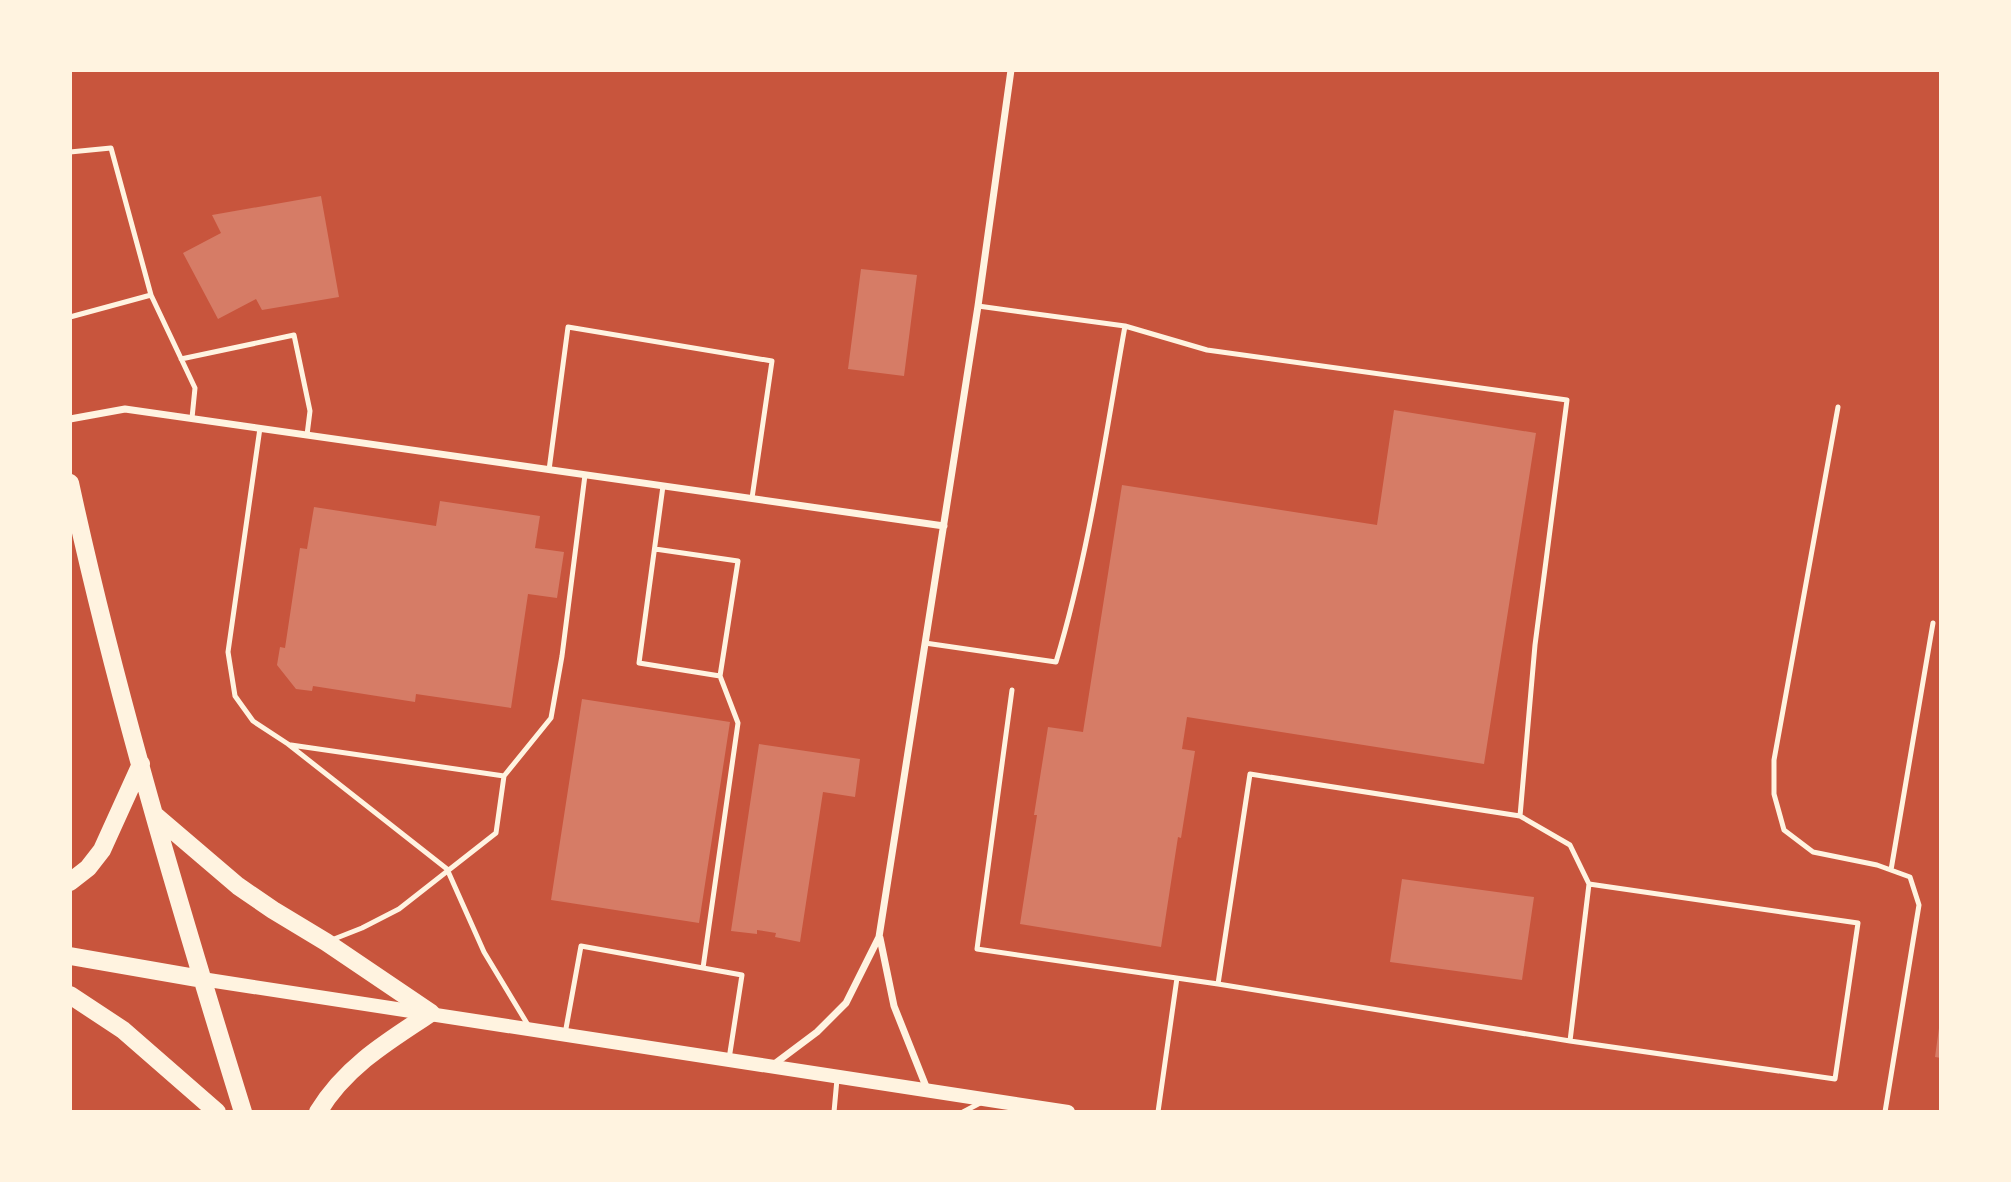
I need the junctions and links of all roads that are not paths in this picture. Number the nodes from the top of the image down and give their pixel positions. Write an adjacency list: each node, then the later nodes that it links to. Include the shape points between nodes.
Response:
1 (1012, 70): 4 (street)
2 (70, 152): 3 (lane, via 111,148)
3 (151, 295): 5 (lane); 7 (lane)
4 (978, 306): 6 (lane); 18 (street)
5 (70, 317)
6 (1125, 326): 21 (lane, via 1093,506 1056,662); 28 (lane, via 1207,351 1567,400 1535,645)
7 (181, 359): 9 (lane, via 195,388); 12 (lane, via 294,335 310,411)
8 (1838, 407): 30 (lane, via 1774,760 1774,794 1784,830 1813,852)
9 (192, 418): 10 (street, via 125,409); 11 (street)
10 (70, 419)
11 (260, 428): 12 (street); 24 (lane, via 228,652 236,696 253,721)
12 (307, 435): 13 (street)
13 (549, 470): 14 (street); 17 (lane, via 568,327 772,361)
14 (585, 475): 16 (street); 26 (lane, via 551,718)
15 (70, 483): 25 (main road)
16 (663, 486): 17 (street); 19 (lane)
17 (752, 498): 18 (street)
18 (944, 526): 21 (street)
19 (655, 549): 22 (lane, via 639,663); 22 (lane, via 738,561)
20 (1933, 623): 30 (lane)
21 (925, 643): 33 (street)
22 (720, 676): 36 (lane, via 738,723)
23 (1012, 690): 37 (lane, via 977,949)
24 (288, 744): 26 (lane); 29 (lane)
25 (141, 764): 27 (main road); 31 (main road, via 102,849)
26 (504, 776): 29 (lane, via 496,833)
27 (156, 816): 34 (main road, via 238,886); 38 (main road)
28 (1520, 816): 32 (lane, via 1570,845); 39 (lane, via 1250,774)
29 (447, 870): 34 (lane, via 399,909); 42 (lane, via 484,952)
30 (1891, 870): 57 (lane, via 1910,877 1919,905)
31 (70, 883)
32 (1588, 884): 44 (lane); 44 (lane, via 1857,923 1835,1079)
33 (879, 937): 46 (street, via 846,1003); 48 (street, via 894,1006)
34 (326, 942): 41 (main road)
35 (70, 956): 38 (main road)
36 (703, 968): 43 (lane, via 581,946); 45 (lane, via 742,975)
37 (1177, 978): 39 (lane); 56 (lane)
38 (202, 979): 41 (main road); 51 (main road)
39 (1217, 984): 44 (lane)
40 (70, 995): 50 (main road, via 123,1030)
41 (431, 1013): 42 (main road); 52 (main road, via 366,1056 335,1086)
42 (530, 1028): 43 (main road)
43 (565, 1034): 45 (main road)
44 (1570, 1041)
45 (729, 1059): 46 (main road)
46 (773, 1066): 47 (main road)
47 (838, 1076): 48 (main road); 53 (lane)
48 (928, 1090): 49 (main road)
49 (986, 1099): 54 (lane); 55 (main road)
50 (218, 1112)
51 (243, 1112)
52 (318, 1112)
53 (834, 1112)
54 (963, 1112)
55 (1068, 1112)
56 (1158, 1112)
57 (1885, 1112)

